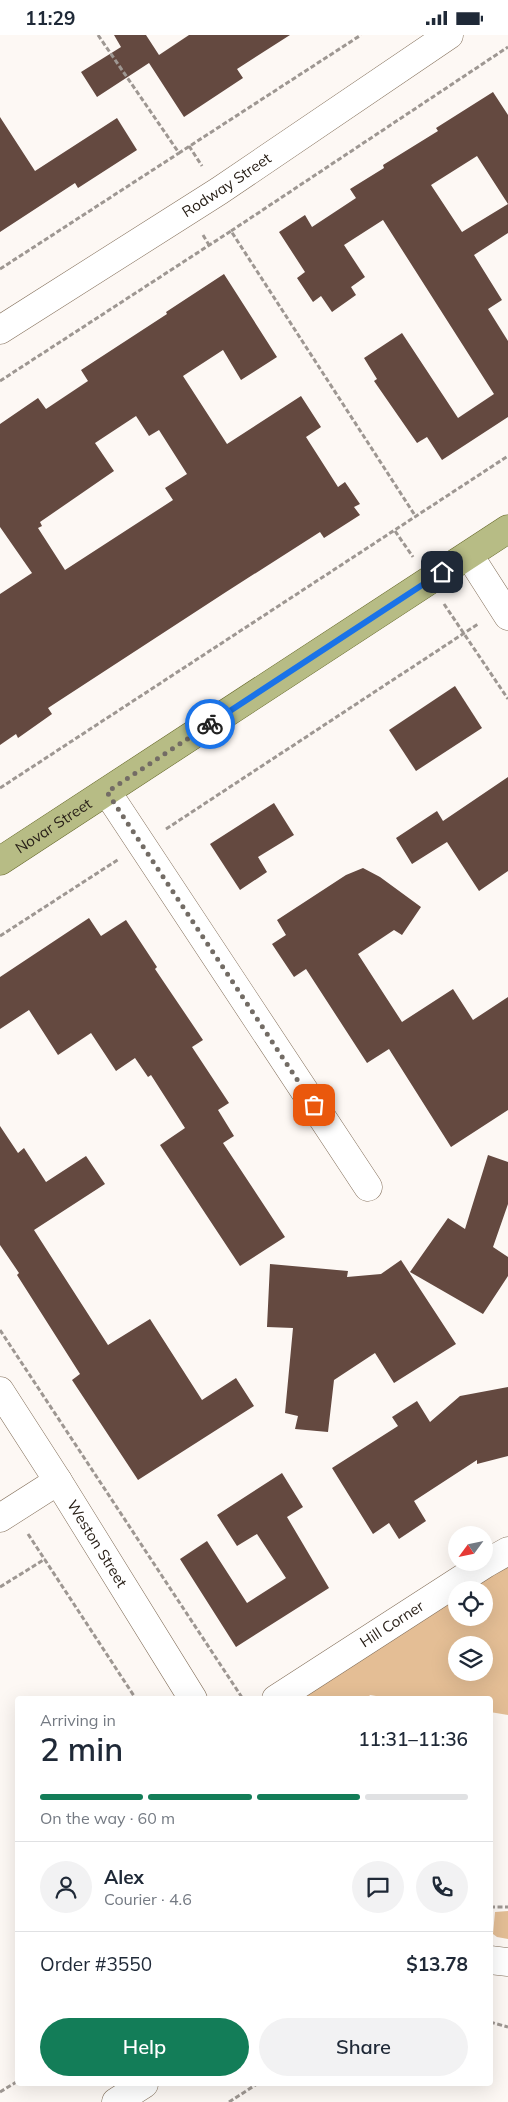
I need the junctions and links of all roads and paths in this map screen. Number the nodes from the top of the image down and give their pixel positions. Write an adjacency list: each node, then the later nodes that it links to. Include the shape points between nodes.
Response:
1 (98, 35): 5 (path)
2 (361, 35): 5 (path)
3 (449, 35): 8 (street, Rodway Street, via 218,191)
4 (508, 47): 6 (path)
5 (179, 153): 7 (path)
6 (231, 231): 9 (path); 11 (path)
7 (0, 269)
8 (0, 330)
9 (0, 381)
10 (508, 456): 11 (path)
11 (416, 517): 13 (path)
12 (508, 529): 14 (main road, Novar Street)
13 (395, 531): 15 (path); 19 (path)
14 (469, 555): 15 (main road, Novar Street); 16 (street)
15 (429, 581): 17 (path); 20 (main road, Novar Street)
16 (505, 612): 17 (path)
17 (464, 633): 18 (path); 21 (path)
18 (508, 699)
19 (0, 788)
20 (107, 792): 21 (street); 22 (main road, Novar Street)
21 (142, 845): 23 (path); 24 (street)
22 (0, 861)
23 (0, 936)
24 (368, 1187)
25 (0, 1330): 34 (path)
26 (0, 1391): 27 (street, Weston Street)
27 (58, 1481): 28 (street); 33 (street, Weston Street)
28 (6, 1514): 30 (path)
29 (508, 1551): 35 (street, Hill Corner)
30 (45, 1559): 31 (path); 32 (path)
31 (0, 1587)
32 (134, 1696)
33 (191, 1696)
34 (241, 1696)
35 (281, 1696)
36 (493, 1907): 37 (path)
37 (508, 1907)
38 (493, 1960): 39 (street)
39 (508, 1962)
40 (493, 2023): 41 (path)
41 (508, 2027)
42 (15, 2083): 45 (path)
43 (141, 2086): 46 (street)
44 (254, 2086): 47 (path)
45 (0, 2093)
46 (116, 2102)
47 (229, 2102)

